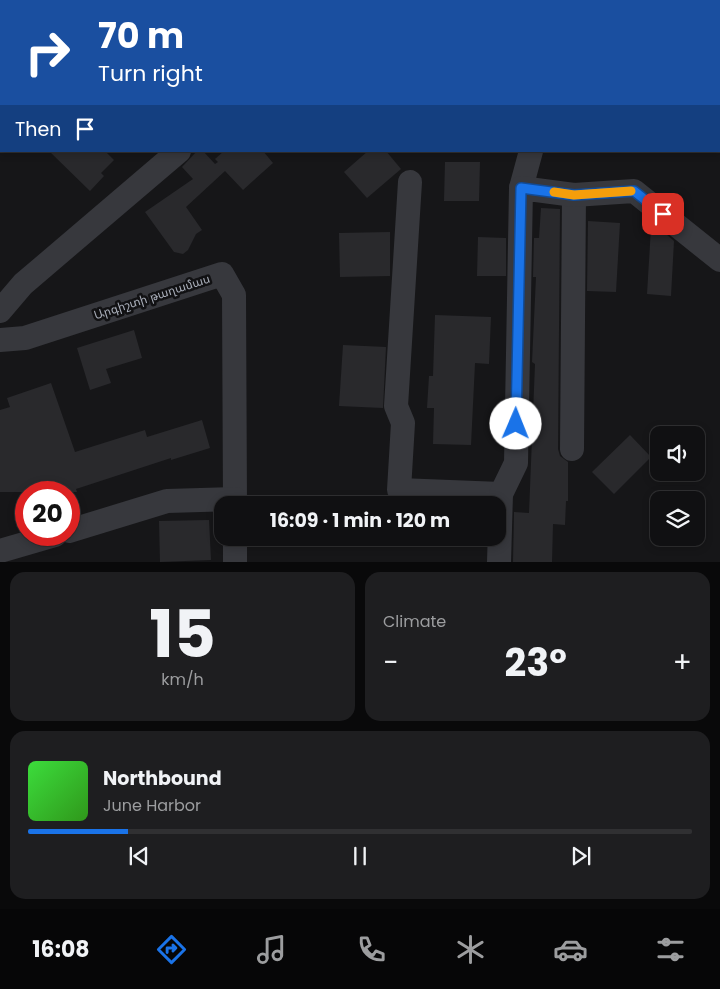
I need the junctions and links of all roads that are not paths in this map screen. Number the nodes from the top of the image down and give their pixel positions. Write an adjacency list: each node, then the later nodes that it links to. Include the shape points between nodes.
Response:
1 (178, 152): 7 (street, via 23,284)
2 (531, 152): 4 (street)
3 (410, 182): 10 (street, via 396,406 403,423 399,490)
4 (521, 188): 5 (street); 10 (street, via 516,463)
5 (574, 195): 6 (street, via 634,191); 9 (street)
6 (720, 260)
7 (0, 311)
8 (0, 340): 11 (street, Արգիշտի թաղամաս, via 25,338 222,274 234,295)
9 (572, 448)
10 (501, 494): 18 (street)
11 (235, 496)
12 (214, 502): 13 (street, via 167,501)
13 (80, 528)
14 (17, 546): 16 (street)
15 (235, 546): 17 (street)
16 (0, 551)
17 (235, 562)
18 (499, 562)

